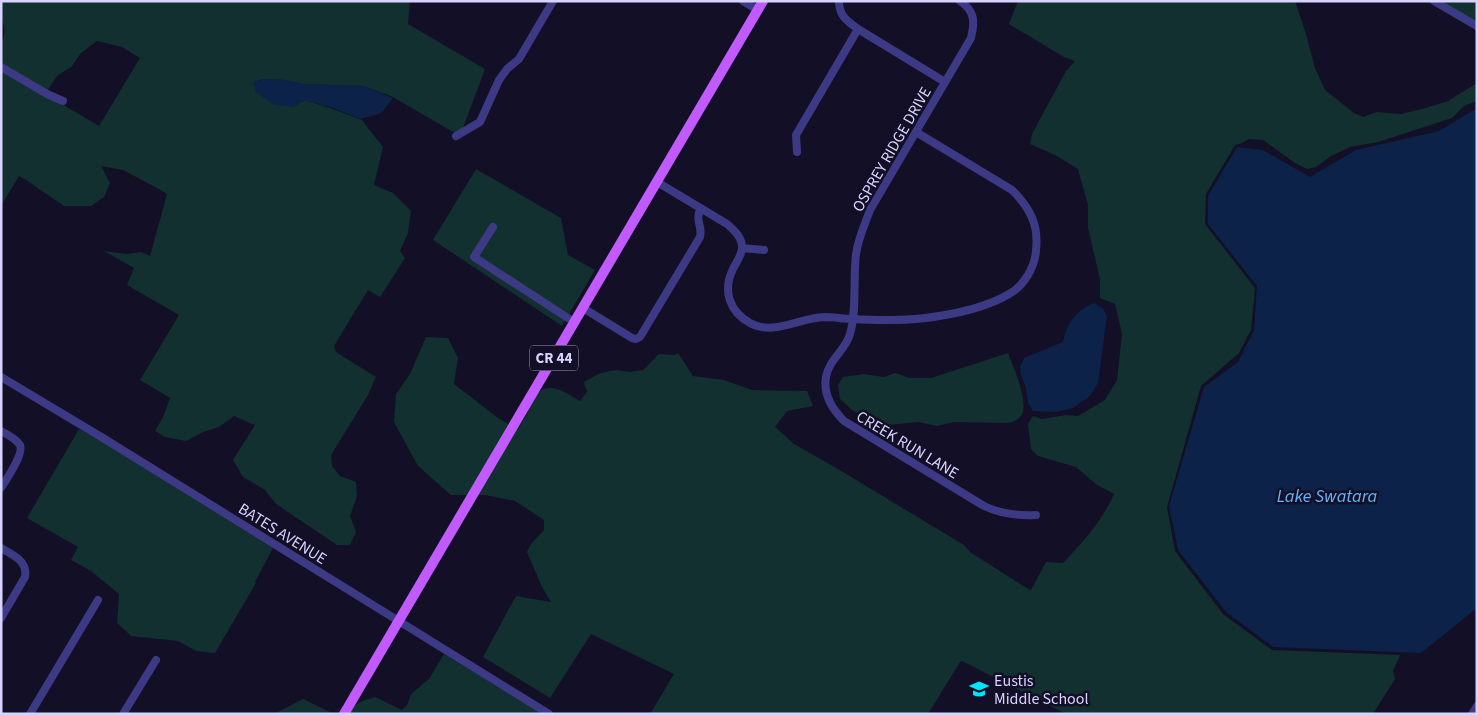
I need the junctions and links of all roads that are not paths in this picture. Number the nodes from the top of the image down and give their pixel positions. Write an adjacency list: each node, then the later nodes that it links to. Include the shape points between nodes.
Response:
1 (553, 1): 13 (street, via 519,59 499,80 480,122)
2 (743, 1): 6 (street)
3 (839, 1): 8 (street, OSPREY RIDGE DRIVE, via 839,10)
4 (960, 1): 10 (street, OSPREY RIDGE DRIVE, via 972,14 972,38)
5 (1434, 1): 7 (street)
6 (760, 6): 15 (main road, CR 44)
7 (1477, 26)
8 (858, 29): 10 (street, OSPREY RIDGE DRIVE); 14 (street, via 796,135)
9 (1, 67): 11 (street)
10 (945, 82): 12 (street, OSPREY RIDGE DRIVE)
11 (63, 101)
12 (916, 132): 21 (street, OSPREY RIDGE DRIVE, via 870,210 862,230 856,252); 21 (street, via 1012,190 1025,202 1038,237 1036,256 1031,270 1010,294 986,305 940,316)
13 (456, 136)
14 (797, 152)
15 (657, 182): 16 (street); 20 (main road, CR 44)
16 (701, 208): 18 (street, via 735,231); 20 (street, via 698,218 700,237 641,336 633,338)
17 (493, 227): 22 (street, via 474,257)
18 (742, 248): 19 (street); 21 (street, via 728,284 732,307 741,318 764,328 813,318)
19 (764, 250)
20 (583, 308): 22 (main road, CR 44)
21 (853, 319): 26 (street, CREEK RUN LANE, via 847,342 832,362 826,377 832,409 844,421 984,506 1019,516)
22 (574, 322): 30 (main road, CR 44)
23 (1, 377): 30 (street, BATES AVENUE)
24 (1, 430): 25 (street, via 14,439 21,452)
25 (1, 488)
26 (1036, 515)
27 (1, 548): 29 (street, via 23,564 25,577)
28 (98, 600): 33 (street)
29 (1, 618)
30 (399, 622): 35 (main road, CR 44); 36 (street, BATES AVENUE)
31 (156, 660): 34 (street)
32 (1477, 706): 37 (street)
33 (30, 714)
34 (123, 714)
35 (344, 714)
36 (549, 714)
37 (1472, 714)

